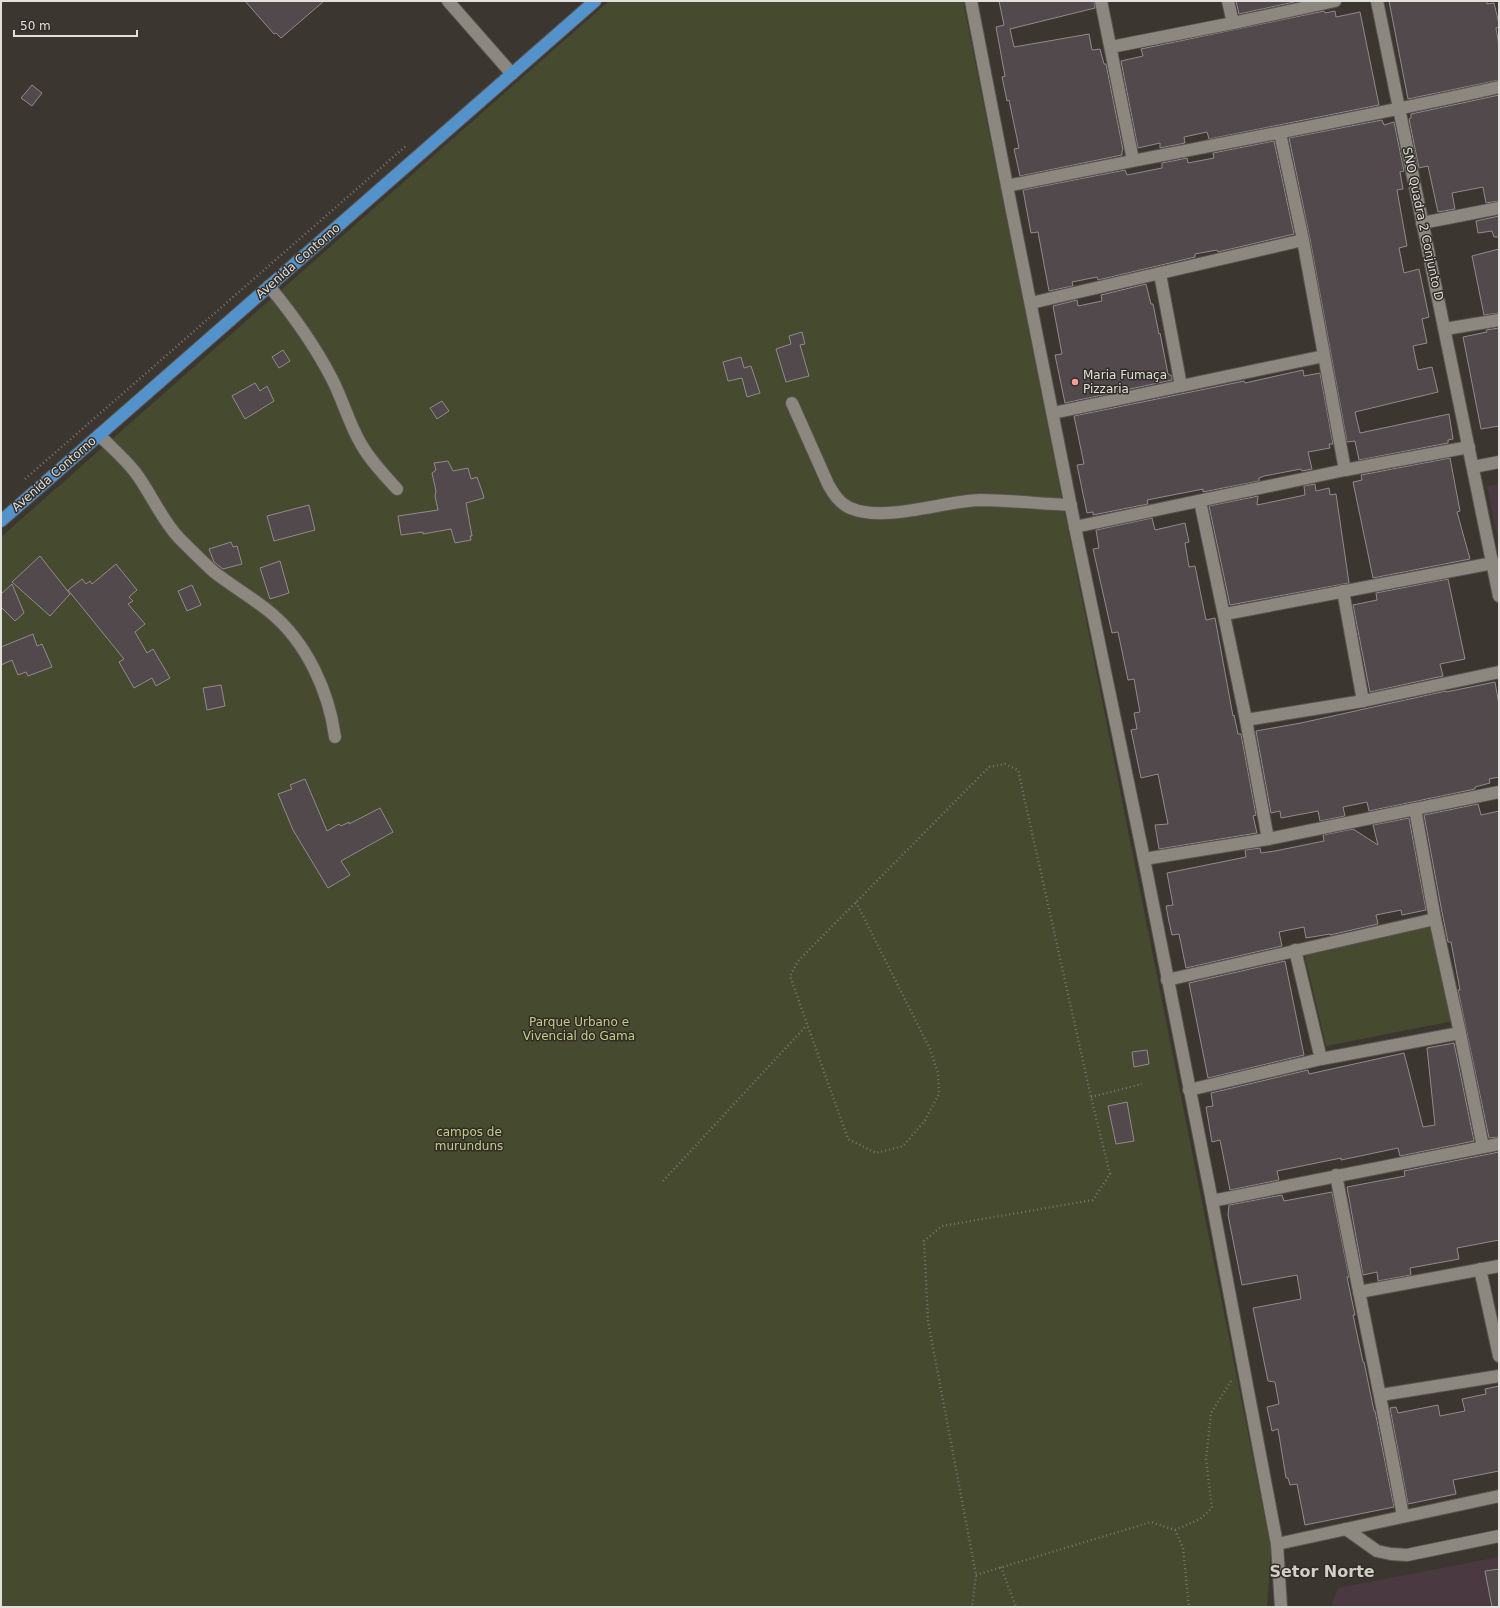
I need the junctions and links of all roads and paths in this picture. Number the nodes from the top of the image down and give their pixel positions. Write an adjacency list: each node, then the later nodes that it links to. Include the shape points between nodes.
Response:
1 (448, 1): 10 (street)
2 (595, 1): 10 (main road, Avenida Contorno)
3 (971, 1): 16 (street)
4 (1101, 1): 9 (street)
5 (1228, 1): 8 (street)
6 (1335, 1): 8 (street)
7 (1378, 1): 12 (street, SNO Quadra 2 Conjunto D)
8 (1233, 23): 9 (street)
9 (1111, 46): 15 (street)
10 (512, 74): 21 (main road, Avenida Contorno)
11 (1499, 87): 12 (street)
12 (1400, 109): 13 (street); 18 (street, SNO Quadra 2 Conjunto D)
13 (1280, 133): 15 (street); 19 (street)
14 (411, 141): 34 (path)
15 (1133, 160): 16 (street)
16 (1007, 186): 22 (street)
17 (1499, 208): 18 (street)
18 (1422, 223): 24 (street, SNO Quadra 2 Conjunto D)
19 (1303, 240): 20 (street); 25 (street)
20 (1160, 274): 22 (street); 26 (street)
21 (269, 286): 29 (main road, Avenida Contorno); 35 (street, via 294,316 314,347 333,380 361,444)
22 (1031, 304): 28 (street)
23 (1499, 320): 24 (street)
24 (1445, 329): 30 (street, SNO Quadra 2 Conjunto D)
25 (1324, 356): 26 (street); 33 (street)
26 (1181, 386): 28 (street)
27 (792, 403): 37 (street, via 828,484 835,496 850,508 882,512 918,510 980,500)
28 (1053, 413): 37 (street)
29 (99, 435): 38 (main road, Avenida Contorno); 47 (street, via 135,472 178,536 214,571 272,614 294,638 308,657 322,685 333,718)
30 (1469, 447): 32 (street, SNO Quadra 2 Conjunto D); 33 (street)
31 (1499, 462): 32 (street)
32 (1473, 467): 40 (street, SNO Quadra 2 Conjunto D)
33 (1345, 470): 36 (street)
34 (24, 479)
35 (397, 489)
36 (1200, 501): 39 (street); 43 (street)
37 (1071, 505): 39 (street)
38 (1, 521)
39 (1075, 527): 51 (street)
40 (1493, 563): 41 (street); 42 (street, SNO Quadra 2 Conjunto D)
41 (1343, 592): 43 (street); 45 (street)
42 (1499, 596)
43 (1225, 614): 46 (street)
44 (1499, 672): 45 (street)
45 (1362, 701): 46 (street)
46 (1246, 720): 50 (street)
47 (335, 737)
48 (1499, 792): 49 (street)
49 (1415, 809): 50 (street); 53 (street)
50 (1268, 839): 51 (street)
51 (1144, 860): 55 (street)
52 (856, 902): 56 (path, via 798,961 790,976); 56 (path, via 930,1049 938,1073 940,1094 924,1122 902,1146 876,1153 848,1140); 61 (path, via 989,767 1005,764 1018,770)
53 (1435, 919): 54 (street); 57 (street)
54 (1295, 950): 55 (street); 58 (street)
55 (1167, 980): 60 (street)
56 (807, 1025): 65 (path)
57 (1460, 1033): 58 (street); 63 (street)
58 (1320, 1059): 60 (street)
59 (1142, 1084): 61 (path)
60 (1189, 1090): 66 (street)
61 (1091, 1097): 81 (path, via 1110,1174 1093,1200 942,1226 924,1241 928,1321)
62 (1499, 1144): 63 (street)
63 (1483, 1147): 64 (street)
64 (1336, 1175): 66 (street); 69 (street)
65 (663, 1181)
66 (1212, 1201): 71 (street)
67 (1499, 1266): 68 (street)
68 (1480, 1270): 69 (street); 70 (street)
69 (1359, 1292): 73 (street)
70 (1499, 1356)
71 (1243, 1363): 77 (path, via 1211,1413 1206,1459 1212,1508 1200,1519); 79 (street)
72 (1499, 1376): 73 (street)
73 (1381, 1395): 75 (street)
74 (1499, 1496): 75 (street)
75 (1403, 1516): 76 (street)
76 (1346, 1529): 78 (street, via 1378,1551 1407,1555); 79 (street)
77 (1175, 1530): 80 (path, via 1151,1522); 84 (path, via 1183,1548)
78 (1499, 1536)
79 (1277, 1544): 85 (street)
80 (1000, 1567): 81 (path); 83 (path)
81 (976, 1575): 82 (path)
82 (972, 1607)
83 (1016, 1607)
84 (1188, 1607)
85 (1281, 1607)

